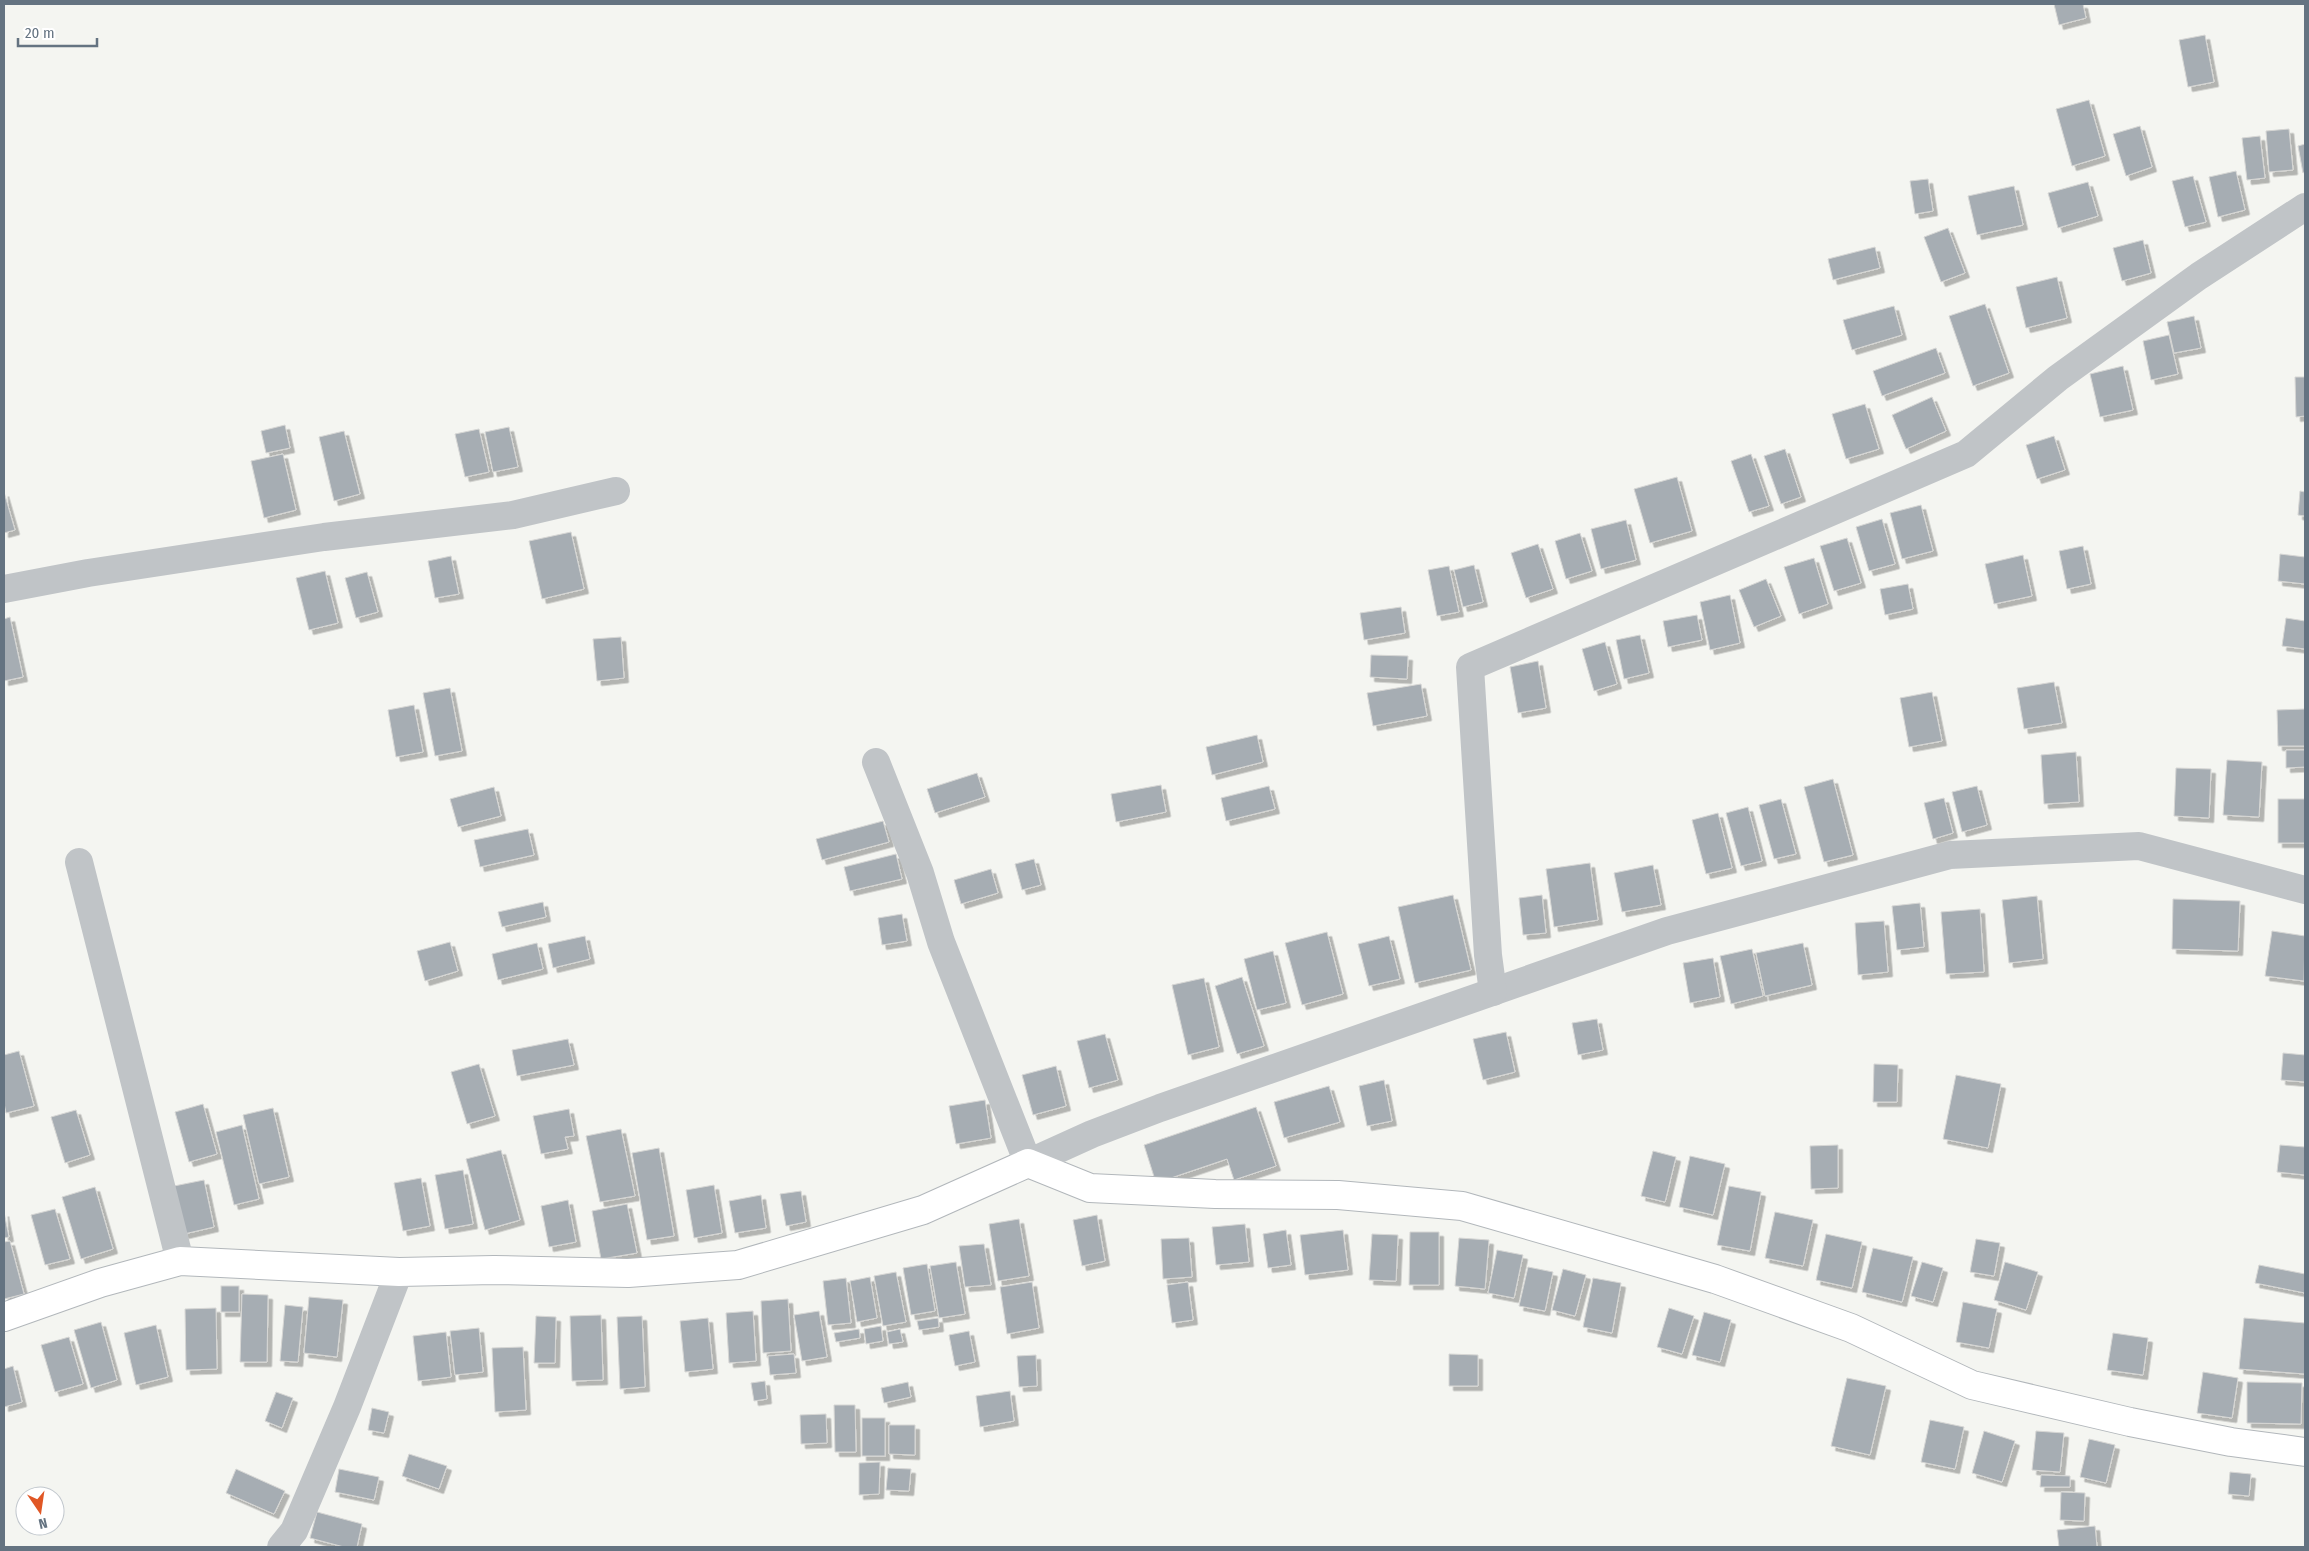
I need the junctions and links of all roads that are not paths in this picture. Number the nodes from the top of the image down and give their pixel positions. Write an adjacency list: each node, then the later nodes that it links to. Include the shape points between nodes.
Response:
1 (2305, 207): 7 (street, via 2199,276 2058,378 1966,454 1470,667 1488,955)
2 (616, 491): 3 (street, via 513,515 324,537)
3 (4, 589)
4 (876, 762): 8 (street, via 920,873 941,942)
5 (79, 862): 9 (street)
6 (2305, 890): 7 (street, via 2139,846 1950,855 1667,932)
7 (1494, 992): 8 (street, via 1160,1108)
8 (1028, 1163): 10 (street, via 923,1210 738,1265 628,1273); 12 (street, via 1090,1188 1338,1195 1462,1206 1715,1279 1851,1328 1972,1385 2148,1426)
9 (180, 1261): 10 (street); 11 (street, via 100,1283)
10 (398, 1272): 13 (street, via 340,1425 294,1532)
11 (4, 1317)
12 (2305, 1452)
13 (281, 1547)

